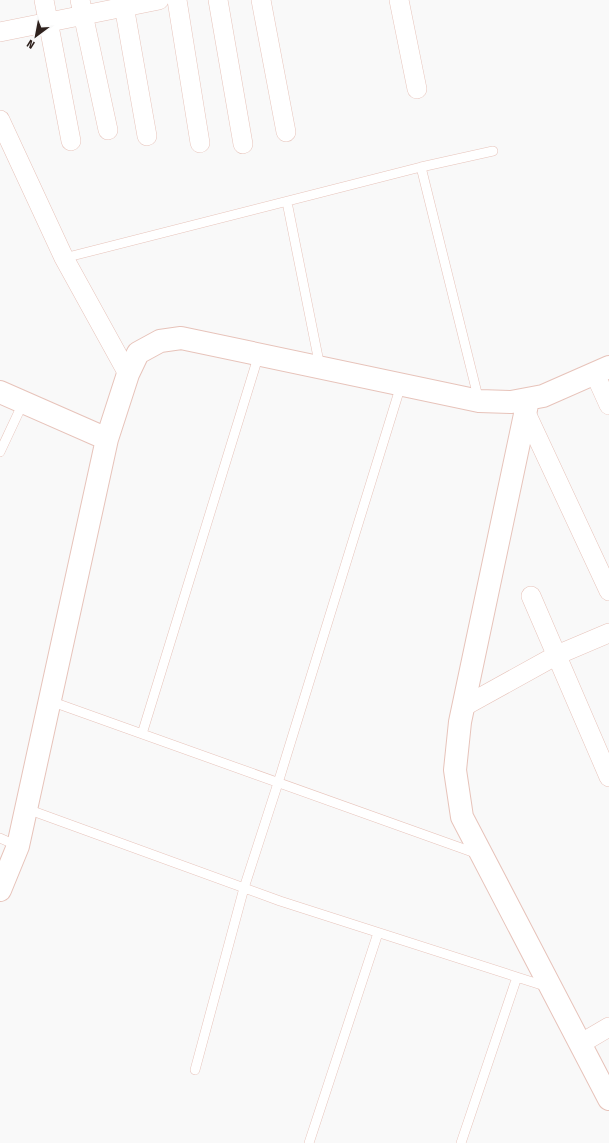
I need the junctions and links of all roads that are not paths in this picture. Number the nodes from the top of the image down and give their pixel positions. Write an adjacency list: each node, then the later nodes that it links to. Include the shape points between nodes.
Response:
1 (44, 0): 9 (street)
2 (159, 0): 7 (street)
3 (177, 0): 17 (street)
4 (218, 0): 18 (street)
5 (261, 0): 14 (street)
6 (399, 0): 11 (street)
7 (123, 3): 8 (street); 15 (street)
8 (82, 8): 9 (street); 13 (street)
9 (48, 22): 10 (street); 16 (street)
10 (0, 32)
11 (417, 89)
12 (0, 120): 22 (street)
13 (108, 130)
14 (286, 132)
15 (147, 136)
16 (71, 141)
17 (200, 143)
18 (243, 144)
19 (493, 151): 20 (lane)
20 (421, 167): 21 (lane); 29 (lane)
21 (287, 202): 22 (lane); 24 (lane)
22 (64, 258): 26 (street)
23 (259, 354): 24 (street); 26 (street, via 181,338 160,341 138,353); 41 (lane)
24 (320, 367): 27 (street)
25 (602, 370): 31 (street); 32 (street, via 543,396)
26 (128, 374): 33 (street)
27 (401, 384): 29 (street); 43 (lane)
28 (0, 392): 30 (street)
29 (479, 401): 32 (street, via 512,402)
30 (24, 402): 33 (street); 34 (lane)
31 (609, 405)
32 (527, 406): 35 (street); 40 (street)
33 (107, 439): 39 (street)
34 (0, 452)
35 (609, 591)
36 (531, 596): 38 (street)
37 (609, 633): 38 (street)
38 (557, 655): 40 (street); 42 (street)
39 (50, 701): 41 (lane); 44 (street)
40 (463, 707): 46 (street, via 455,770 462,817)
41 (142, 734): 43 (lane)
42 (609, 777)
43 (278, 783): 46 (lane); 47 (lane)
44 (26, 809): 45 (street); 47 (lane)
45 (9, 842): 48 (street)
46 (483, 856): 51 (street)
47 (244, 888): 49 (lane); 54 (lane)
48 (0, 890)
49 (378, 933): 50 (lane); 56 (lane)
50 (517, 977): 51 (lane); 57 (lane)
51 (551, 988): 53 (street)
52 (609, 1027): 53 (street)
53 (580, 1044): 55 (street)
54 (195, 1070)
55 (607, 1090)
56 (309, 1143)
57 (461, 1143)

